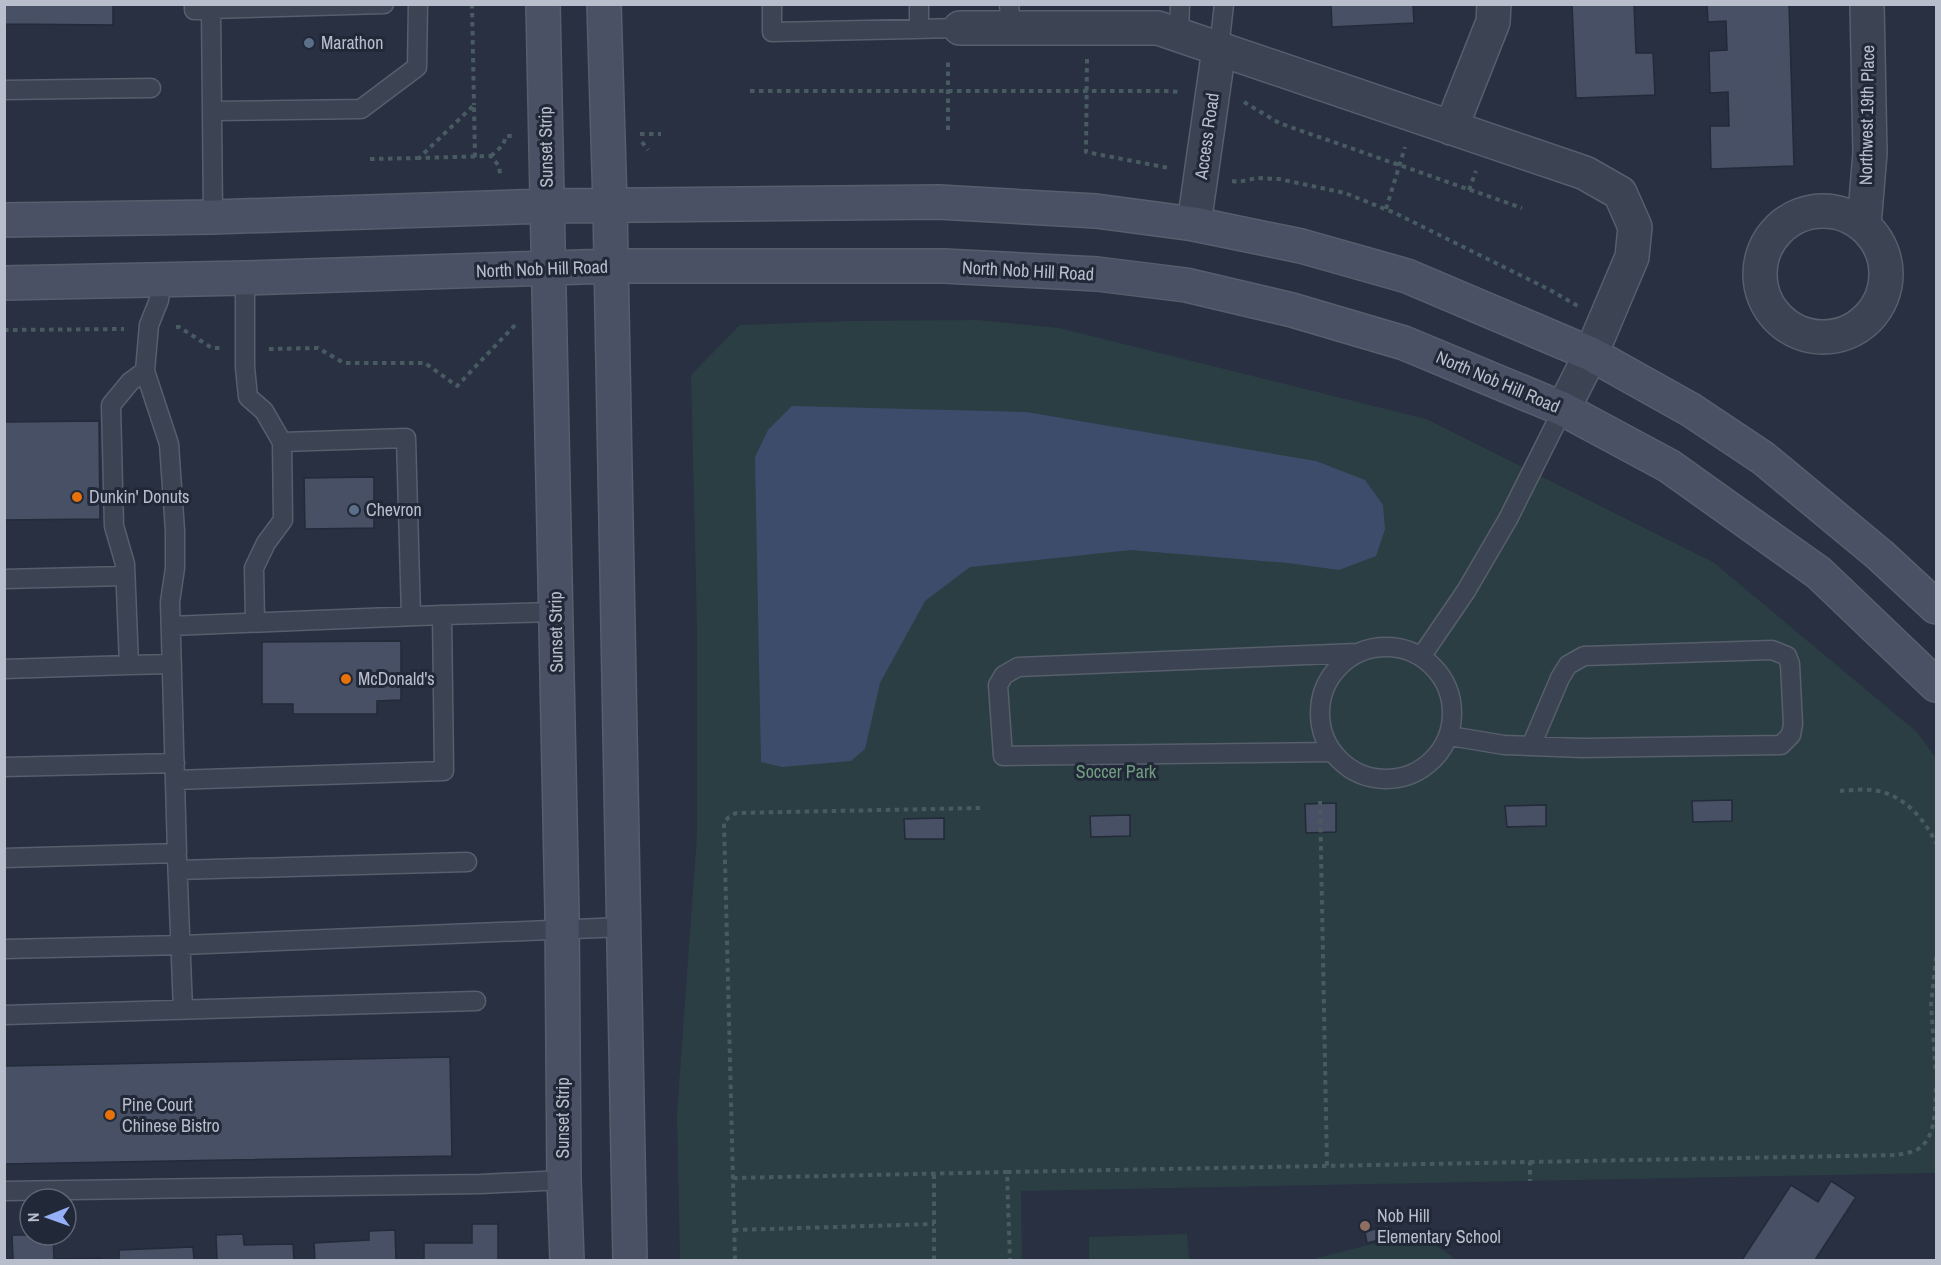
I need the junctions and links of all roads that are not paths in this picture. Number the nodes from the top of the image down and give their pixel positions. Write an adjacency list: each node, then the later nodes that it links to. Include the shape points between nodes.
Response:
1 (384, 4): 10 (lane)
2 (418, 4): 18 (lane, via 417,67 361,109)
3 (543, 4): 21 (main road, Sunset Strip)
4 (604, 4): 20 (main road)
5 (772, 4): 14 (lane, via 772,32)
6 (919, 4): 14 (lane)
7 (1224, 4): 15 (lane)
8 (1494, 4): 19 (street, via 1493,22)
9 (1867, 4): 25 (street, Northwest 19th Place, via 1870,153)
10 (202, 7): 18 (lane)
11 (1010, 16): 12 (street, via 1087,28 1158,28); 13 (street)
12 (1180, 20): 15 (street)
13 (951, 28): 14 (lane)
14 (919, 29)
15 (1219, 48): 19 (street); 24 (street, Access Road)
16 (151, 88): 17 (lane)
17 (4, 90)
18 (213, 111): 22 (lane)
19 (1451, 128): 31 (street, via 1585,173 1620,193 1635,227 1632,257)
20 (610, 205): 21 (main road); 24 (main road, via 939,202 1096,211); 26 (main road)
21 (547, 206): 22 (main road); 27 (main road, Sunset Strip)
22 (213, 217): 23 (main road)
23 (4, 220)
24 (1194, 224): 31 (main road, via 1301,246 1407,276)
25 (1864, 225)
26 (611, 266): 27 (main road, North Nob Hill Road); 33 (main road, North Nob Hill Road, via 944,266 1097,274 1186,285 1292,310 1404,343); 57 (main road)
27 (549, 269): 28 (main road, North Nob Hill Road); 38 (main road, Sunset Strip)
28 (245, 278): 29 (main road, North Nob Hill Road); 34 (lane, via 248,397 264,411)
29 (161, 280): 30 (main road, North Nob Hill Road); 32 (lane, via 149,328)
30 (4, 283)
31 (1591, 354): 33 (street); 37 (main road, via 1691,410 1763,458)
32 (145, 371): 35 (lane, via 111,405 114,526); 42 (lane, via 169,444 176,531)
33 (1563, 409): 44 (lane, via 1508,519); 48 (main road, North Nob Hill Road, via 1669,466 1819,573)
34 (282, 442): 40 (lane, via 406,438); 41 (lane, via 283,520 254,568)
35 (125, 576): 36 (lane); 46 (lane)
36 (4, 579)
37 (1936, 607)
38 (556, 612): 39 (lane); 58 (main road, Sunset Strip)
39 (442, 615): 40 (lane); 53 (lane, via 444,771)
40 (411, 616): 41 (lane)
41 (255, 622): 42 (lane)
42 (171, 626): 45 (lane)
43 (1357, 653): 44 (lane, via 1383,646 1408,650); 51 (lane, via 1336,669 1323,691 1319,717 1326,743); 51 (lane, via 1018,667 1004,675 998,685 1002,756)
44 (1421, 657): 49 (lane, via 1431,663 1446,684 1453,710)
45 (172, 664): 46 (lane); 53 (lane)
46 (129, 666): 47 (lane)
47 (4, 669)
48 (1936, 685)
49 (1450, 736): 50 (lane); 51 (lane, via 1436,759 1415,774 1390,781 1364,777 1341,764)
50 (1531, 746): 50 (lane, via 1781,745 1791,735 1793,724 1790,664 1787,656 1772,650 1584,656 1568,666 1560,678)
51 (1333, 752)
52 (4, 767): 53 (lane)
53 (175, 771): 55 (lane)
54 (4, 858): 55 (lane)
55 (177, 861): 56 (lane); 59 (lane)
56 (467, 862)
57 (623, 927): 58 (lane); 67 (main road)
58 (562, 929): 59 (lane); 64 (main road, Sunset Strip)
59 (182, 945): 60 (lane); 62 (lane)
60 (4, 949)
61 (476, 1001): 62 (lane)
62 (183, 1010): 63 (lane)
63 (4, 1015)
64 (564, 1180): 65 (lane); 66 (main road, Sunset Strip)
65 (4, 1191)
66 (567, 1260)
67 (630, 1260)

